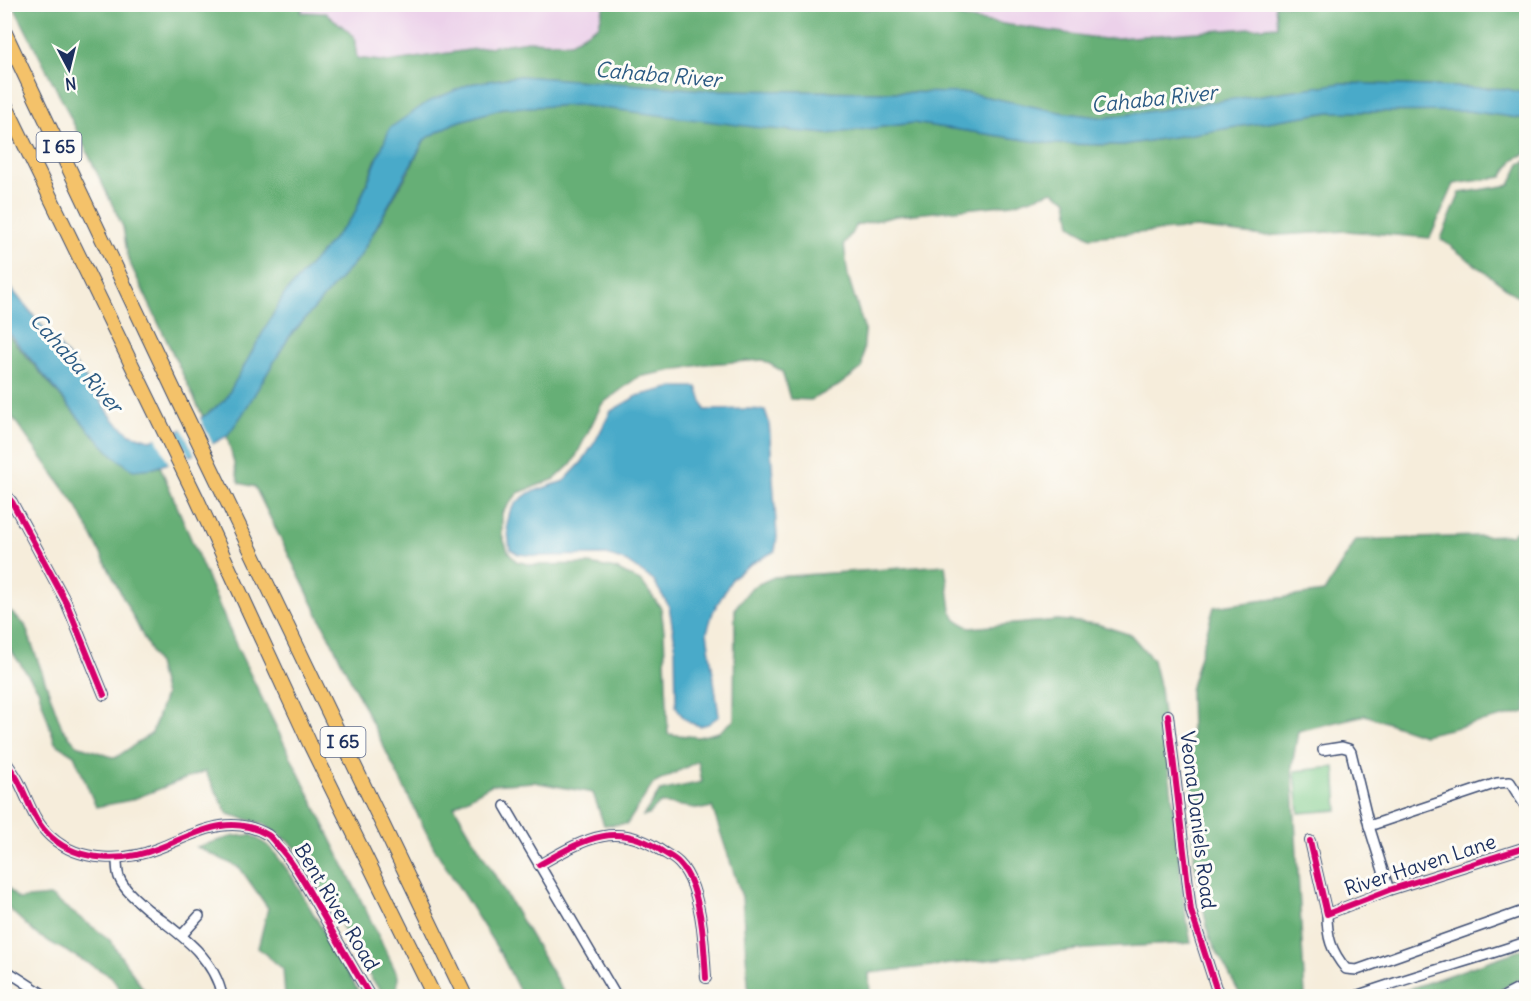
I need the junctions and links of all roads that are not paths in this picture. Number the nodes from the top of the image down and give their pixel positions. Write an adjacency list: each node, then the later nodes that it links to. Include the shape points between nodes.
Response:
1 (4, 31): 28 (highway, I 65)
2 (4, 102): 27 (highway, I 65)
3 (4, 492): 4 (street, via 58,585)
4 (104, 695)
5 (1168, 715): 30 (street, Veona Daniels Road, via 1191,911)
6 (1323, 750): 10 (street, River Haven Lane, via 1342,747 1351,752)
7 (4, 759): 13 (street, Bent River Road, via 38,823 51,837 76,852)
8 (506, 807): 14 (street)
9 (1527, 807): 10 (street, via 1510,782 1497,783)
10 (1369, 826): 15 (street, River Haven Lane)
11 (1310, 841): 17 (street, River Haven Lane)
12 (1527, 847): 15 (street, River Haven Lane)
13 (117, 858): 19 (street, via 119,876 128,890); 26 (street, Bent River Road, via 150,852 219,826 240,825 270,836 291,860)
14 (539, 865): 22 (street, via 596,837 623,834 652,844 679,863 692,885 702,921); 29 (street)
15 (1389, 890): 17 (street, River Haven Lane)
16 (1527, 910): 17 (street, River Haven Lane, via 1358,970 1346,969 1338,960 1330,944)
17 (1326, 914)
18 (199, 916): 19 (street)
19 (182, 935): 25 (street, via 210,966)
20 (1527, 942): 31 (street)
21 (4, 969): 24 (street)
22 (706, 978)
23 (1527, 985): 32 (street)
24 (46, 996)
25 (222, 996)
26 (370, 996)
27 (434, 996)
28 (465, 996)
29 (616, 996)
30 (1221, 996)
31 (1356, 996)
32 (1505, 996)

